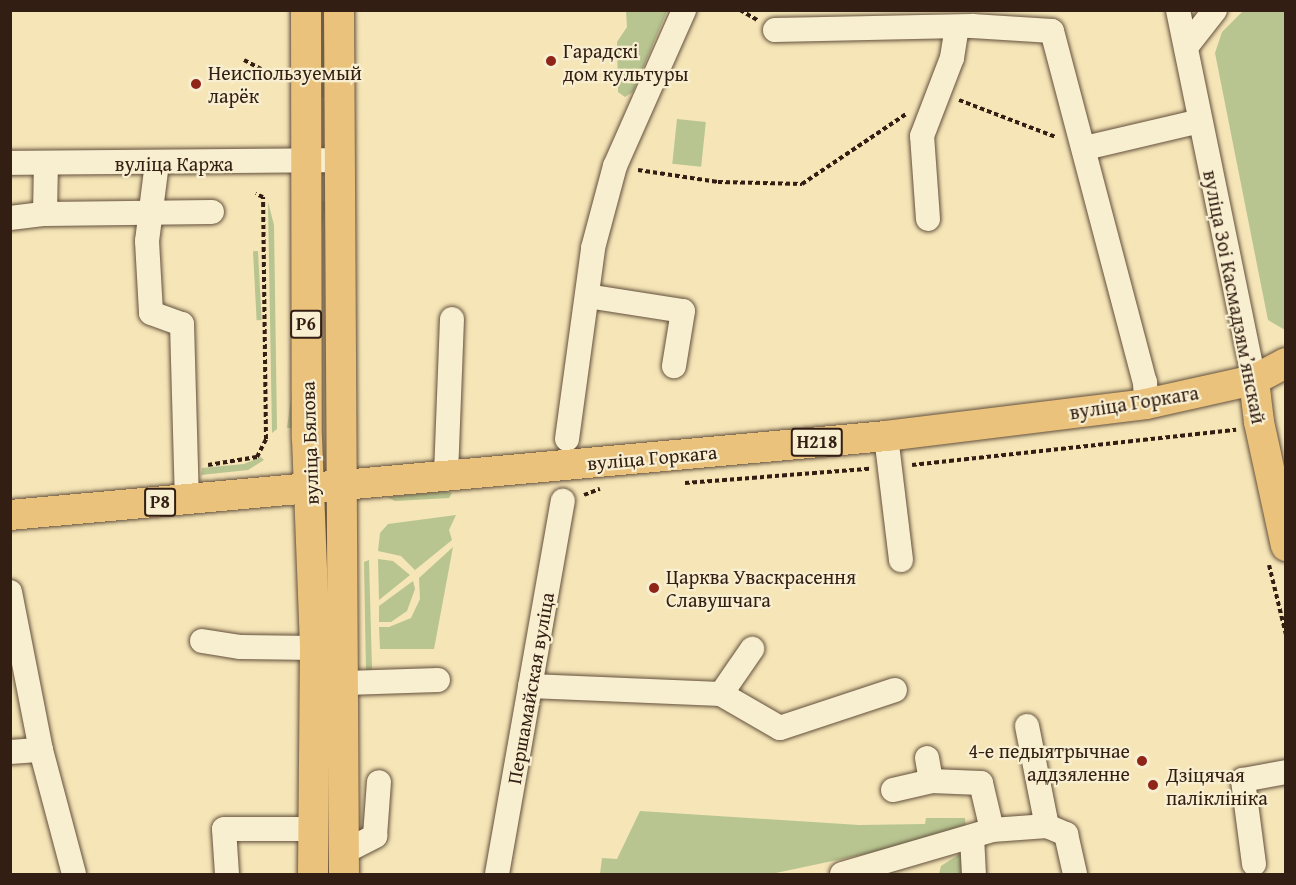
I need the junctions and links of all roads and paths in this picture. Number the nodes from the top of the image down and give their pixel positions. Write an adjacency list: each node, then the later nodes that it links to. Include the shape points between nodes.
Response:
1 (306, 10): 14 (main road, вуліца Бялова / Р6)
2 (339, 10): 15 (main road, вуліца Бялова / Р6)
3 (684, 10): 19 (street)
4 (1178, 10): 8 (street, вуліца Зоі Касмадзямʼянскай)
5 (1215, 10): 8 (street)
6 (957, 28): 7 (street); 11 (street); 13 (street, via 1052,31)
7 (775, 30)
8 (1186, 47): 12 (street, вуліца Зоі Касмадзямʼянскай)
9 (244, 60): 10 (path)
10 (263, 70)
11 (939, 92): 13 (path); 19 (path, via 802,184 718,182); 25 (street, via 922,136)
12 (1200, 121): 13 (street); 30 (street, вуліца Зоі Касмадзямʼянскай)
13 (1085, 147): 31 (street, via 1145,382)
14 (305, 160): 15 (street, вуліца Каржа); 18 (street, вуліца Каржа); 39 (main road, вуліца Бялова / Р6)
15 (338, 160): 37 (main road, вуліца Бялова / Р6)
16 (10, 163): 17 (street, вуліца Каржа)
17 (46, 163): 18 (street, вуліца Каржа); 22 (street)
18 (158, 163): 23 (street)
19 (615, 166): 26 (street, via 593,248)
20 (256, 194): 34 (path, via 263,197)
21 (212, 212): 23 (street)
22 (45, 214): 23 (street); 24 (street)
23 (153, 214): 38 (street, via 147,241 151,313 182,324)
24 (10, 218)
25 (928, 219)
26 (586, 296): 29 (street, via 683,311); 35 (street)
27 (452, 319): 36 (street)
28 (1286, 363): 30 (main road, вуліца Горкага / Н218)
29 (675, 366)
30 (1254, 380): 31 (main road, вуліца Горкага / Н218); 42 (main road, вуліца Зоі Касмадзямʼянскай, via 1258,422)
31 (1146, 404): 32 (main road, вуліца Горкага / Н218)
32 (886, 435): 36 (main road, вуліца Горкага / Н218); 43 (street)
33 (261, 439): 34 (path)
34 (266, 439): 38 (path, via 257,457 201,465)
35 (567, 439)
36 (446, 475): 37 (main road, вуліца Горкага / Н218)
37 (341, 485): 39 (main road, вуліца Горкага / Р8); 49 (main road, вуліца Бялова / Р6)
38 (186, 486): 39 (main road, вуліца Горкага / Р8); 41 (main road, вуліца Горкага / Р8)
39 (309, 488): 46 (main road, вуліца Бялова / Р6)
40 (562, 501): 50 (street, Першамайская вуліца)
41 (10, 515)
42 (1286, 546)
43 (901, 560)
44 (10, 592): 54 (street)
45 (202, 641): 46 (street, via 241,647)
46 (315, 648): 60 (main road, вуліца Бялова / Р6)
47 (752, 649): 52 (street)
48 (438, 680): 49 (street)
49 (346, 683): 62 (main road, вуліца Бялова / Р6)
50 (530, 686): 52 (street); 67 (street, Першамайская вуліца)
51 (896, 690): 52 (street, via 780,728)
52 (721, 694)
53 (1027, 726): 59 (street)
54 (41, 750): 55 (street); 64 (street)
55 (10, 752)
56 (1286, 772): 63 (street, via 1243,780)
57 (379, 782): 62 (street, via 375,836)
58 (892, 790): 61 (street, via 929,770 981,783)
59 (1047, 826): 61 (street); 70 (street, via 1066,834)
60 (316, 829): 65 (street, via 224,829); 66 (main road, вуліца Бялова / Р6)
61 (982, 833): 68 (street); 69 (street)
62 (345, 863)
63 (1254, 864)
64 (74, 874)
65 (227, 874)
66 (314, 874)
67 (497, 874)
68 (842, 874)
69 (974, 874)
70 (1075, 874)

